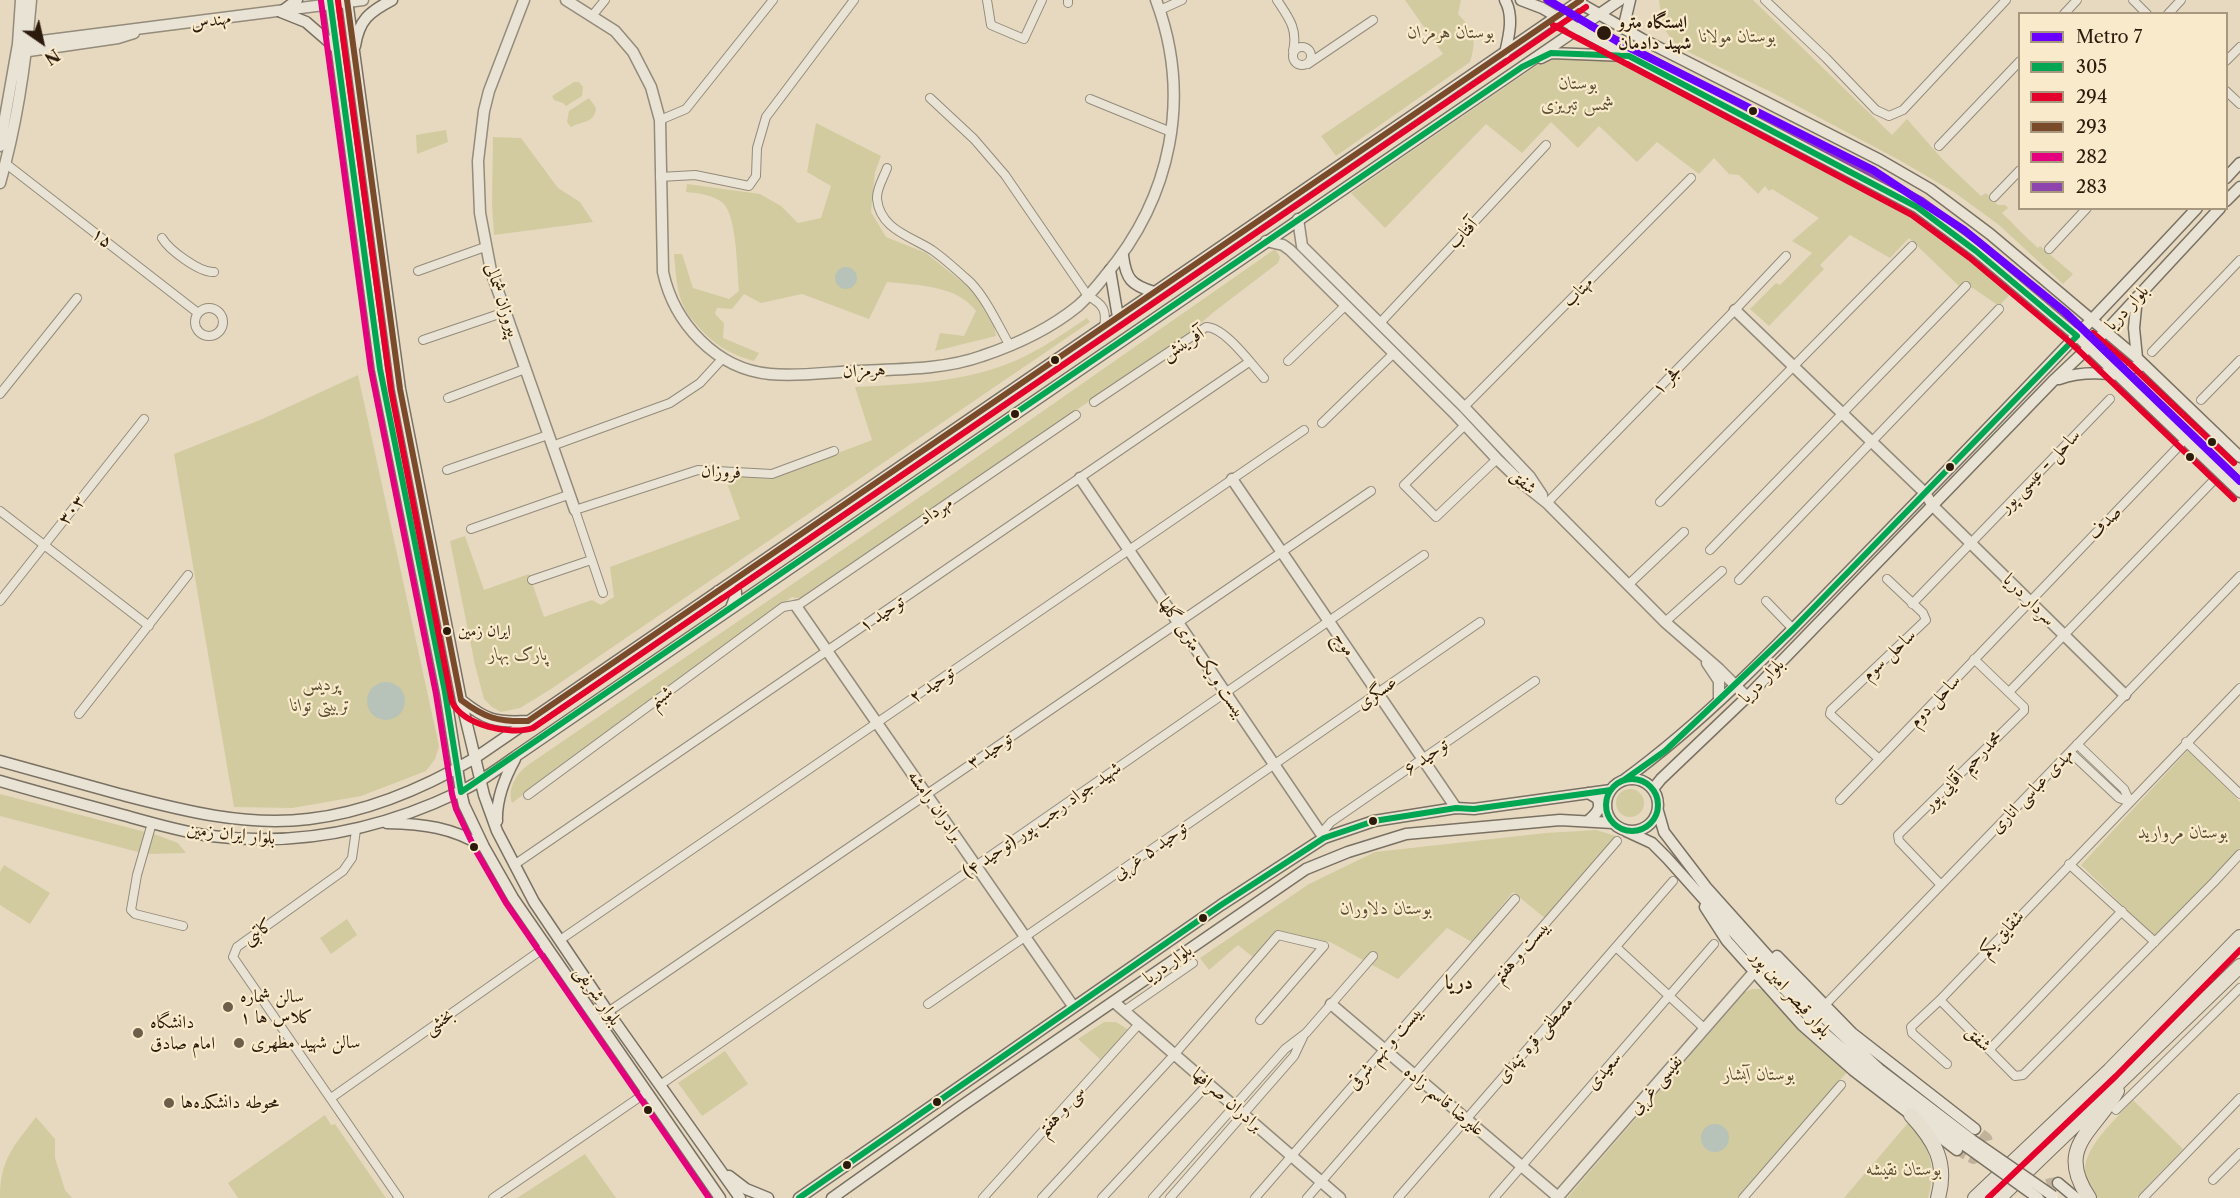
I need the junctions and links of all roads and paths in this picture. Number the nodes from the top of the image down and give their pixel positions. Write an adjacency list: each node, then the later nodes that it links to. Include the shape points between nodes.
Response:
1 (21, 0): 40 (main road)
2 (31, 0): 40 (main road)
3 (297, 0): 28 (main road)
4 (363, 0): 24 (main road)
5 (392, 0): 43 (main road, via 360,25)
6 (524, 0): 76 (main road, پیروزان شمالی, via 484,111 478,161)
7 (566, 0): 33 (main road, هرمزان)
8 (605, 0): 33 (street)
9 (773, 0): 52 (street, via 686,109)
10 (854, 0): 63 (street, via 766,117 757,148 756,176 749,186 695,175)
11 (987, 0): 12 (street, via 991,25 1024,39)
12 (1042, 0)
13 (1182, 0): 27 (street)
14 (1277, 0): 35 (street, via 1292,22 1292,58 1301,66)
15 (1505, 0): 42 (main road, via 1509,8 1509,34)
16 (1521, 0): 34 (main road)
17 (1620, 0): 32 (main road)
18 (1630, 0): 37 (main road, via 1625,21)
19 (1765, 0): 20 (street, via 1876,110 1889,116 1903,110)
20 (2007, 0)
21 (2077, 0): 29 (street)
22 (2133, 0): 30 (street)
23 (2181, 0): 31 (street)
24 (347, 1): 26 (main road, مهندس); 43 (main road, بلوار شریفی)
25 (1580, 1): 32 (main road); 34 (main road, بلوار ایران زمین)
26 (330, 3): 28 (main road, مهندس); 41 (main road, بلوار شریفی)
27 (1158, 5): 54 (main road, هرمزان, via 1169,40 1174,81)
28 (281, 12): 40 (main road, مهندس, via 119,30); 41 (main road, via 306,22)
29 (2066, 12)
30 (2145, 12)
31 (2170, 12)
32 (1599, 15): 36 (main road); 37 (main road)
33 (592, 16): 52 (main road, هرمزان, via 615,31 633,52 651,87)
34 (1557, 17): 36 (main road); 42 (main road, بلوار ایران زمین)
35 (1373, 20)
36 (1578, 29): 44 (main road); 47 (main road)
37 (1631, 32): 38 (main road)
38 (1642, 39): 44 (main road, via 1630,45); 95 (main road, via 1930,189)
39 (2240, 47): 45 (street)
40 (22, 48): 53 (main road)
41 (336, 48): 206 (main road, بلوار شریفی, via 380,369)
42 (1504, 53): 85 (main road, بلوار ایران زمین)
43 (353, 55): 193 (main road, بلوار شریفی, via 399,389)
44 (1629, 56): 47 (main road, via 1551,53); 99 (main road, via 1917,207)
45 (2228, 59)
46 (2018, 62): 57 (street)
47 (1522, 67): 72 (main road, بلوار ایران زمین)
48 (2228, 93): 51 (street)
49 (930, 98): 86 (street, via 1005,175)
50 (1090, 99): 54 (street)
51 (2240, 104)
52 (660, 120): 63 (main road, هرمزان)
53 (6, 122): 56 (main road); 58 (main road)
54 (1171, 132): 78 (main road, هرمزان, via 1154,197)
55 (1546, 145): 97 (street, آفتاب)
56 (0, 146)
57 (1939, 146)
58 (3, 161): 65 (main road); 93 (street, ۱۵)
59 (2240, 164): 62 (main road)
60 (887, 168): 101 (street, via 877,196 885,219 892,228 933,251 972,284)
61 (2018, 171): 67 (street)
62 (2228, 176)
63 (660, 177): 105 (main road, هرمزان, via 661,246 667,289 684,322)
64 (1691, 177): 121 (street, مهتاب)
65 (0, 183)
66 (2240, 187): 68 (main road)
67 (1994, 197)
68 (2228, 199)
69 (2085, 210): 77 (street)
70 (2196, 210): 95 (main road, بلوار دریا)
71 (2218, 210): 87 (main road, بلوار دریا)
72 (1298, 219): 74 (main road, بلوار ایران زمین); 89 (main road, شفق, via 1302,246)
73 (162, 238): 83 (street, via 172,250 205,272)
74 (1266, 241): 89 (main road, شفق, via 1283,245); 165 (main road, بلوار ایران زمین)
75 (1912, 246): 110 (street)
76 (485, 247): 82 (street); 92 (main road, پیروزان شمالی)
77 (2049, 249)
78 (1123, 256): 81 (main road, هرمزان); 85 (main road, via 1125,272 1133,283)
79 (1786, 256): 91 (street, فجر ۱)
80 (2240, 260): 104 (street)
81 (1110, 270): 86 (main road, هرمزان); 94 (main road)
82 (417, 271)
83 (214, 272)
84 (1966, 286): 122 (street)
85 (1154, 292): 94 (main road, بلوار ایران زمین)
86 (1088, 296): 96 (street, via 1103,306); 101 (main road, هرمزان, via 1064,316)
87 (2137, 297): 98 (main road, بلوار دریا); 109 (main road, via 2134,328)
88 (77, 298): 116 (street)
89 (1350, 301): 97 (main road, شفق); 108 (street)
90 (1999, 309): 130 (street)
91 (1735, 310): 110 (main road); 143 (street, فجر ۱)
92 (505, 312): 100 (street); 111 (main road, پیروزان شمالی)
93 (198, 313)
94 (1118, 317): 96 (main road, بلوار ایران زمین)
95 (2092, 320): 98 (main road); 99 (main road, بلوار دریا)
96 (1104, 327): 157 (main road, بلوار ایران زمین)
97 (1376, 327): 103 (main road, شفق)
98 (2105, 332): 102 (main road, بلوار دریا); 109 (main road)
99 (2077, 336): 102 (main road); 141 (main road, بلوار دریا)
100 (423, 340)
101 (1010, 346): 105 (main road, هرمزان, via 940,365 800,375 756,372)
102 (2089, 347): 112 (main road); 114 (main road, بلوار دریا)
103 (1399, 349): 121 (main road, شفق); 124 (main road, شفق); 127 (street)
104 (2152, 352)
105 (723, 358): 129 (street, via 700,383 670,403)
106 (2240, 360): 119 (street)
107 (1250, 362): 113 (street, آفرینش); 120 (street, آفرینش, via 1219,330 1206,327); 136 (street, توحید ۱)
108 (1288, 362)
109 (2141, 362): 115 (main road, via 2129,370); 133 (main road)
110 (1793, 366): 122 (main road); 144 (street)
111 (525, 369): 117 (street); 129 (main road, پیروزان شمالی)
112 (2118, 375): 114 (main road, via 2074,373); 115 (main road)
113 (1264, 378)
114 (2053, 381): 145 (main road, بلوار دریا)
115 (2127, 383): 140 (main road)
116 (0, 394)
117 (448, 398)
118 (2110, 399): 150 (street, ساحل - عیسی پور)
119 (2201, 400)
120 (1094, 402)
121 (1464, 406): 124 (main road); 126 (main road, شفق)
122 (1842, 414): 130 (main road); 153 (street)
123 (1076, 415): 172 (street, مهرداد)
124 (1456, 415): 126 (main road, شفق)
125 (144, 419): 151 (street, ۳۰۳)
126 (1470, 421): 134 (main road, شفق); 134 (street, via 1404,485 1436,517); 143 (main road, شفق, via 1530,477)
127 (1322, 423)
128 (1304, 430): 137 (street, توحید ۲)
129 (550, 441): 135 (street); 142 (main road, پیروزان شمالی)
130 (1872, 442): 141 (main road); 163 (street)
131 (2180, 445): 170 (street, صدف)
132 (834, 451): 147 (street, فروزان, via 772,474 698,470)
133 (2240, 457)
134 (1497, 459): 143 (main road, شفق)
135 (447, 470)
136 (1080, 478): 152 (main road, بیست و یک متری گلها); 181 (street, توحید ۱)
137 (1232, 479): 152 (street, توحید ۲); 154 (main road, موج)
138 (2213, 481): 180 (street)
139 (1371, 491): 154 (street, توحید ۳)
140 (2240, 492)
141 (1925, 494): 145 (main road, سردار دریا); 179 (main road, بلوار دریا)
142 (568, 495): 147 (main road, پیروزان شمالی); 148 (street)
143 (1547, 502): 164 (main road, شفق)
144 (1660, 502)
145 (1933, 506): 150 (main road, سردار دریا); 191 (main road, بلوار دریا)
146 (0, 510): 151 (street)
147 (574, 510): 156 (street, پیروزان شمالی)
148 (471, 529)
149 (1684, 532): 164 (street)
150 (1971, 543): 170 (main road, سردار دریا); 171 (street, ساحل سوم)
151 (44, 545): 168 (street, ۳۰۳); 178 (street)
152 (1129, 550): 175 (main road, بیست و یک متری گلها); 196 (street, توحید ۲)
153 (1710, 550)
154 (1282, 552): 174 (main road, موج); 175 (street, توحید ۳)
155 (1424, 555): 174 (street, شهید جواد رجب پور (توحید ۴))
156 (591, 560): 162 (street); 167 (street, پیروزان شمالی)
157 (752, 567): 165 (main road, via 752,581); 166 (main road, بلوار ایران زمین)
158 (1722, 571): 177 (street)
159 (188, 575): 178 (street)
160 (2240, 576): 190 (street, مهدی عباسی اناری)
161 (1887, 579): 171 (street)
162 (532, 580)
163 (1739, 580)
164 (1628, 585): 177 (main road, شفق)
165 (761, 587): 173 (main road, بلوار ایران زمین)
166 (716, 591): 173 (main road, via 736,592); 195 (main road, بلوار ایران زمین)
167 (603, 593)
168 (0, 601)
169 (1766, 601): 179 (street)
170 (2029, 601): 180 (main road, سردار دریا); 183 (street, ساحل دوم)
171 (1912, 604): 203 (street, ساحل سوم, via 1926,620 1830,714)
172 (796, 606): 181 (main road, برادران رامشه); 216 (street, شبنم, via 783,607)
173 (731, 608): 200 (main road, بلوار ایران زمین)
174 (1329, 621): 187 (street, شهید جواد رجب پور (توحید ۴)); 189 (main road, موج)
175 (1178, 622): 187 (main road, بیست و یک متری گلها); 214 (street, توحید ۳)
176 (1480, 622): 189 (street, عسگری)
177 (1665, 622): 182 (main road, شفق)
178 (149, 626): 194 (street)
179 (1793, 629): 185 (main road, بلوار دریا)
180 (2063, 634): 188 (street); 190 (main road, سردار دریا)
181 (828, 650): 196 (main road, برادران رامشه); 235 (street, توحید ۱)
182 (1701, 653): 185 (main road, شفق); 192 (main road, شفق, via 1719,681)
183 (1974, 659): 188 (street, محمدرحیم آقایی پور); 203 (street, ساحل دوم)
184 (1535, 681): 202 (street, توحید ۶)
185 (1735, 685): 191 (main road, شفق); 192 (main road, بلوار دریا)
186 (2240, 688): 197 (street, شقایق یکم)
187 (1225, 692): 205 (main road, بیست و یک متری گلها); 236 (street, شهید جواد رجب پور (توحید ۴))
188 (2009, 692): 238 (street, محمدرحیم آقایی پور, via 2024,711 1898,835 1899,841)
189 (1378, 693): 202 (main road, موج); 205 (street, عسگری)
190 (2124, 695): 198 (street, مهدی عباسی اناری)
191 (1747, 697): 210 (main road, بلوار دریا)
192 (1719, 699): 208 (main road, بلوار دریا, via 1665,751)
193 (461, 700): 195 (main road, via 480,715 504,723); 201 (main road, بلوار شریفی)
194 (79, 714)
195 (528, 721): 201 (main road, بلوار ایران زمین)
196 (878, 722): 214 (main road, برادران رامشه); 247 (street, توحید ۲)
197 (2186, 742): 215 (street); 218 (street, شقایق یکم)
198 (2077, 744): 199 (street, مهدی عباسی اناری); 218 (street, via 2124,789)
199 (2070, 752): 218 (street, via 2119,798); 238 (street, مهدی عباسی اناری)
200 (516, 756): 207 (main road, بلوار ایران زمین); 226 (main road, via 499,798)
201 (475, 758): 206 (main road, بلوار ایران زمین); 207 (main road, بلوار شریفی)
202 (1423, 759): 219 (main road, موج); 229 (street, توحید ۶, via 1331,822)
203 (1879, 759): 217 (street, ساحل دوم)
204 (0, 761): 206 (main road, بلوار ایران زمین, via 160,805 256,821 308,819 355,810 397,797)
205 (1274, 765): 229 (main road, بیست و یک متری گلها); 245 (street, توحید ۵ غربی)
206 (458, 768): 212 (main road, بلوار شریفی)
207 (480, 780): 212 (main road, بلوار ایران زمین); 226 (main road, بلوار شریفی)
208 (1624, 780): 210 (main road, via 1641,780); 211 (main road)
209 (0, 781): 222 (main road, بلوار ایران زمین)
210 (1653, 789): 220 (main road)
211 (1611, 790): 213 (main road, بلوار دریا); 224 (main road, via 1606,810)
212 (460, 792): 223 (main road, بلوار ایران زمین); 232 (main road, بلوار شریفی)
213 (1588, 793): 219 (main road, بلوار دریا, via 1474,810); 221 (main road, via 1597,798 1599,805)
214 (927, 794): 236 (main road, برادران رامشه); 265 (street, توحید ۳)
215 (2240, 794)
216 (528, 795)
217 (1840, 800)
218 (2130, 802): 234 (street, شقایق یکم)
219 (1456, 808): 229 (main road, بلوار دریا, via 1374,821)
220 (1658, 811): 227 (main road, via 1655,819 1642,829); 228 (main road, بلوار قیصر امین پور)
221 (1588, 821): 224 (main road, بلوار دریا); 243 (main road, بلوار دریا, via 1406,834 1306,870)
222 (152, 823): 225 (main road, بلوار ایران زمین, via 209,836 256,840 310,838); 244 (street, via 131,910)
223 (378, 823): 225 (main road, بلوار ایران زمین); 232 (main road, via 436,826)
224 (1613, 823): 227 (main road)
225 (356, 830): 282 (street, کاتبی, via 352,858 343,871 237,948 233,957)
226 (497, 831): 235 (main road, بلوار شریفی)
227 (1626, 831): 231 (main road, بلوار قیصر امین پور)
228 (1664, 832): 231 (main road, via 1655,835); 239 (main road, بلوار قیصر امین پور)
229 (1324, 838): 241 (main road, بلوار دریا)
230 (1617, 841): 276 (street, بیست و هفتم)
231 (1652, 843): 239 (main road, بلوار قیصر امین پور)
232 (484, 847): 250 (main road, بلوار شریفی, via 502,882)
233 (2240, 854): 248 (street)
234 (2069, 864): 242 (street); 258 (street, شقایق یکم)
235 (514, 865): 247 (main road, بلوار شریفی)
236 (976, 865): 245 (main road, برادران رامشه); 278 (street, شهید جواد رجب پور (توحید ۴))
237 (1673, 881): 251 (street, مصطفی قره تپه‌ای)
238 (1941, 885): 263 (street, مهدی عباسی اناری)
239 (1702, 890): 255 (main road, via 1716,927); 263 (main road, via 1724,898); 289 (main road, بلوار قیصر امین پور, via 1821,1030 1889,1089)
240 (1515, 899): 270 (street, بیست و نهم شرقی)
241 (1221, 904): 243 (main road, via 1223,914); 262 (main road, بلوار دریا)
242 (2122, 911): 248 (street); 271 (street)
243 (1232, 919): 259 (main road, بلوار دریا)
244 (183, 926)
245 (1025, 936): 260 (street, توحید ۵ غربی); 262 (main road, برادران رامشه)
246 (2240, 937): 320 (highway, via 2110,1070)
247 (560, 940): 265 (main road, بلوار شریفی)
248 (2155, 942): 271 (street, شفق, via 2023,1075 2015,1076)
249 (1714, 944): 257 (street, سعیدی)
250 (547, 946): 275 (main road, بلوار شریفی); 282 (street, بخشی)
251 (1616, 947): 257 (street); 288 (street, مصطفی قره تپه‌ای)
252 (1373, 956): 261 (street)
253 (1193, 963): 264 (street)
254 (2240, 966): 277 (highway)
255 (1754, 972): 268 (main road, نفیسی غربی); 287 (main road, via 1835,1056)
256 (2240, 988): 285 (street)
257 (1669, 996): 268 (street); 293 (street, سعیدی)
258 (1940, 1000): 271 (street, شفق); 274 (street, شقایق یکم, via 1911,1030)
259 (1114, 1002): 264 (main road, برادران صرافها); 295 (main road, بلوار دریا)
260 (928, 1004)
261 (1331, 1004): 269 (street); 270 (main road, علیرضا قاسم زاده)
262 (1073, 1006): 292 (main road, بلوار دریا)
263 (1824, 1006): 289 (main road, via 1896,1069)
264 (1124, 1011): 267 (main road, برادران صرافها)
265 (608, 1012): 273 (main road, بلوار شریفی)
266 (1260, 1020): 272 (street, via 1324,946 1278,935)
267 (1139, 1024): 272 (main road, برادران صرافها); 307 (street, سی و هفتم)
268 (1705, 1029): 317 (main road, نفیسی غربی)
269 (1306, 1033): 284 (street, via 1285,1049); 286 (street, via 1294,1056)
270 (1384, 1049): 276 (main road, علیرضا قاسم زاده); 291 (street, بیست و نهم شرقی)
271 (1989, 1050)
272 (1174, 1055): 279 (main road, برادران صرافها); 308 (street)
273 (640, 1057): 275 (main road); 278 (main road, بلوار شریفی)
274 (1947, 1064)
275 (629, 1065): 281 (main road, بلوار شریفی)
276 (1414, 1075): 288 (main road, علیرضا قاسم زاده); 297 (street, بیست و هفتم)
277 (2125, 1076): 321 (highway); 324 (highway, via 2108,1106 2078,1144 2075,1170)
278 (660, 1084): 294 (main road, بلوار شریفی)
279 (1208, 1084): 284 (main road, برادران صرافها); 309 (street)
280 (1841, 1084): 318 (street)
281 (647, 1092): 299 (main road, بلوار شریفی); 302 (street)
282 (331, 1098): 301 (street, کاتبی)
283 (2240, 1098): 325 (street)
284 (1234, 1106): 286 (main road, برادران صرافها); 310 (street)
285 (2116, 1110)
286 (1243, 1114): 291 (main road, برادران صرافها); 311 (street)
287 (1911, 1115): 289 (main road); 319 (highway, via 1933,1142 1940,1163)
288 (1466, 1119): 293 (main road, علیرضا قاسم زاده); 315 (street, مصطفی قره تپه‌ای)
289 (1968, 1141): 300 (main road, bridge); 322 (main road, bridge)
290 (2240, 1153): 296 (street)
291 (1292, 1156): 297 (main road, برادران صرافها); 312 (street, بیست و نهم شرقی)
292 (852, 1161): 295 (main road); 305 (main road, بلوار دریا)
293 (1522, 1167): 316 (street, سعیدی); 317 (main road, علیرضا قاسم زاده)
294 (721, 1171): 303 (main road, بلوار شریفی); 304 (main road, via 746,1189)
295 (863, 1175): 306 (main road, بلوار دریا)
296 (2213, 1180)
297 (1321, 1182): 313 (street, بیست و هفتم); 314 (main road, برادران صرافها)
298 (2058, 1183): 323 (main road)
299 (718, 1196)
300 (2054, 1197)
301 (399, 1198)
302 (493, 1198)
303 (740, 1198)
304 (768, 1198)
305 (798, 1198)
306 (832, 1198)
307 (982, 1198)
308 (1042, 1198)
309 (1102, 1198)
310 (1153, 1198)
311 (1170, 1198)
312 (1255, 1198)
313 (1307, 1198)
314 (1340, 1198)
315 (1398, 1198)
316 (1494, 1198)
317 (1557, 1198)
318 (1743, 1198)
319 (1938, 1198)
320 (1976, 1198)
321 (1999, 1198)
322 (2038, 1198)
323 (2076, 1198)
324 (2089, 1198)
325 (2143, 1198)

